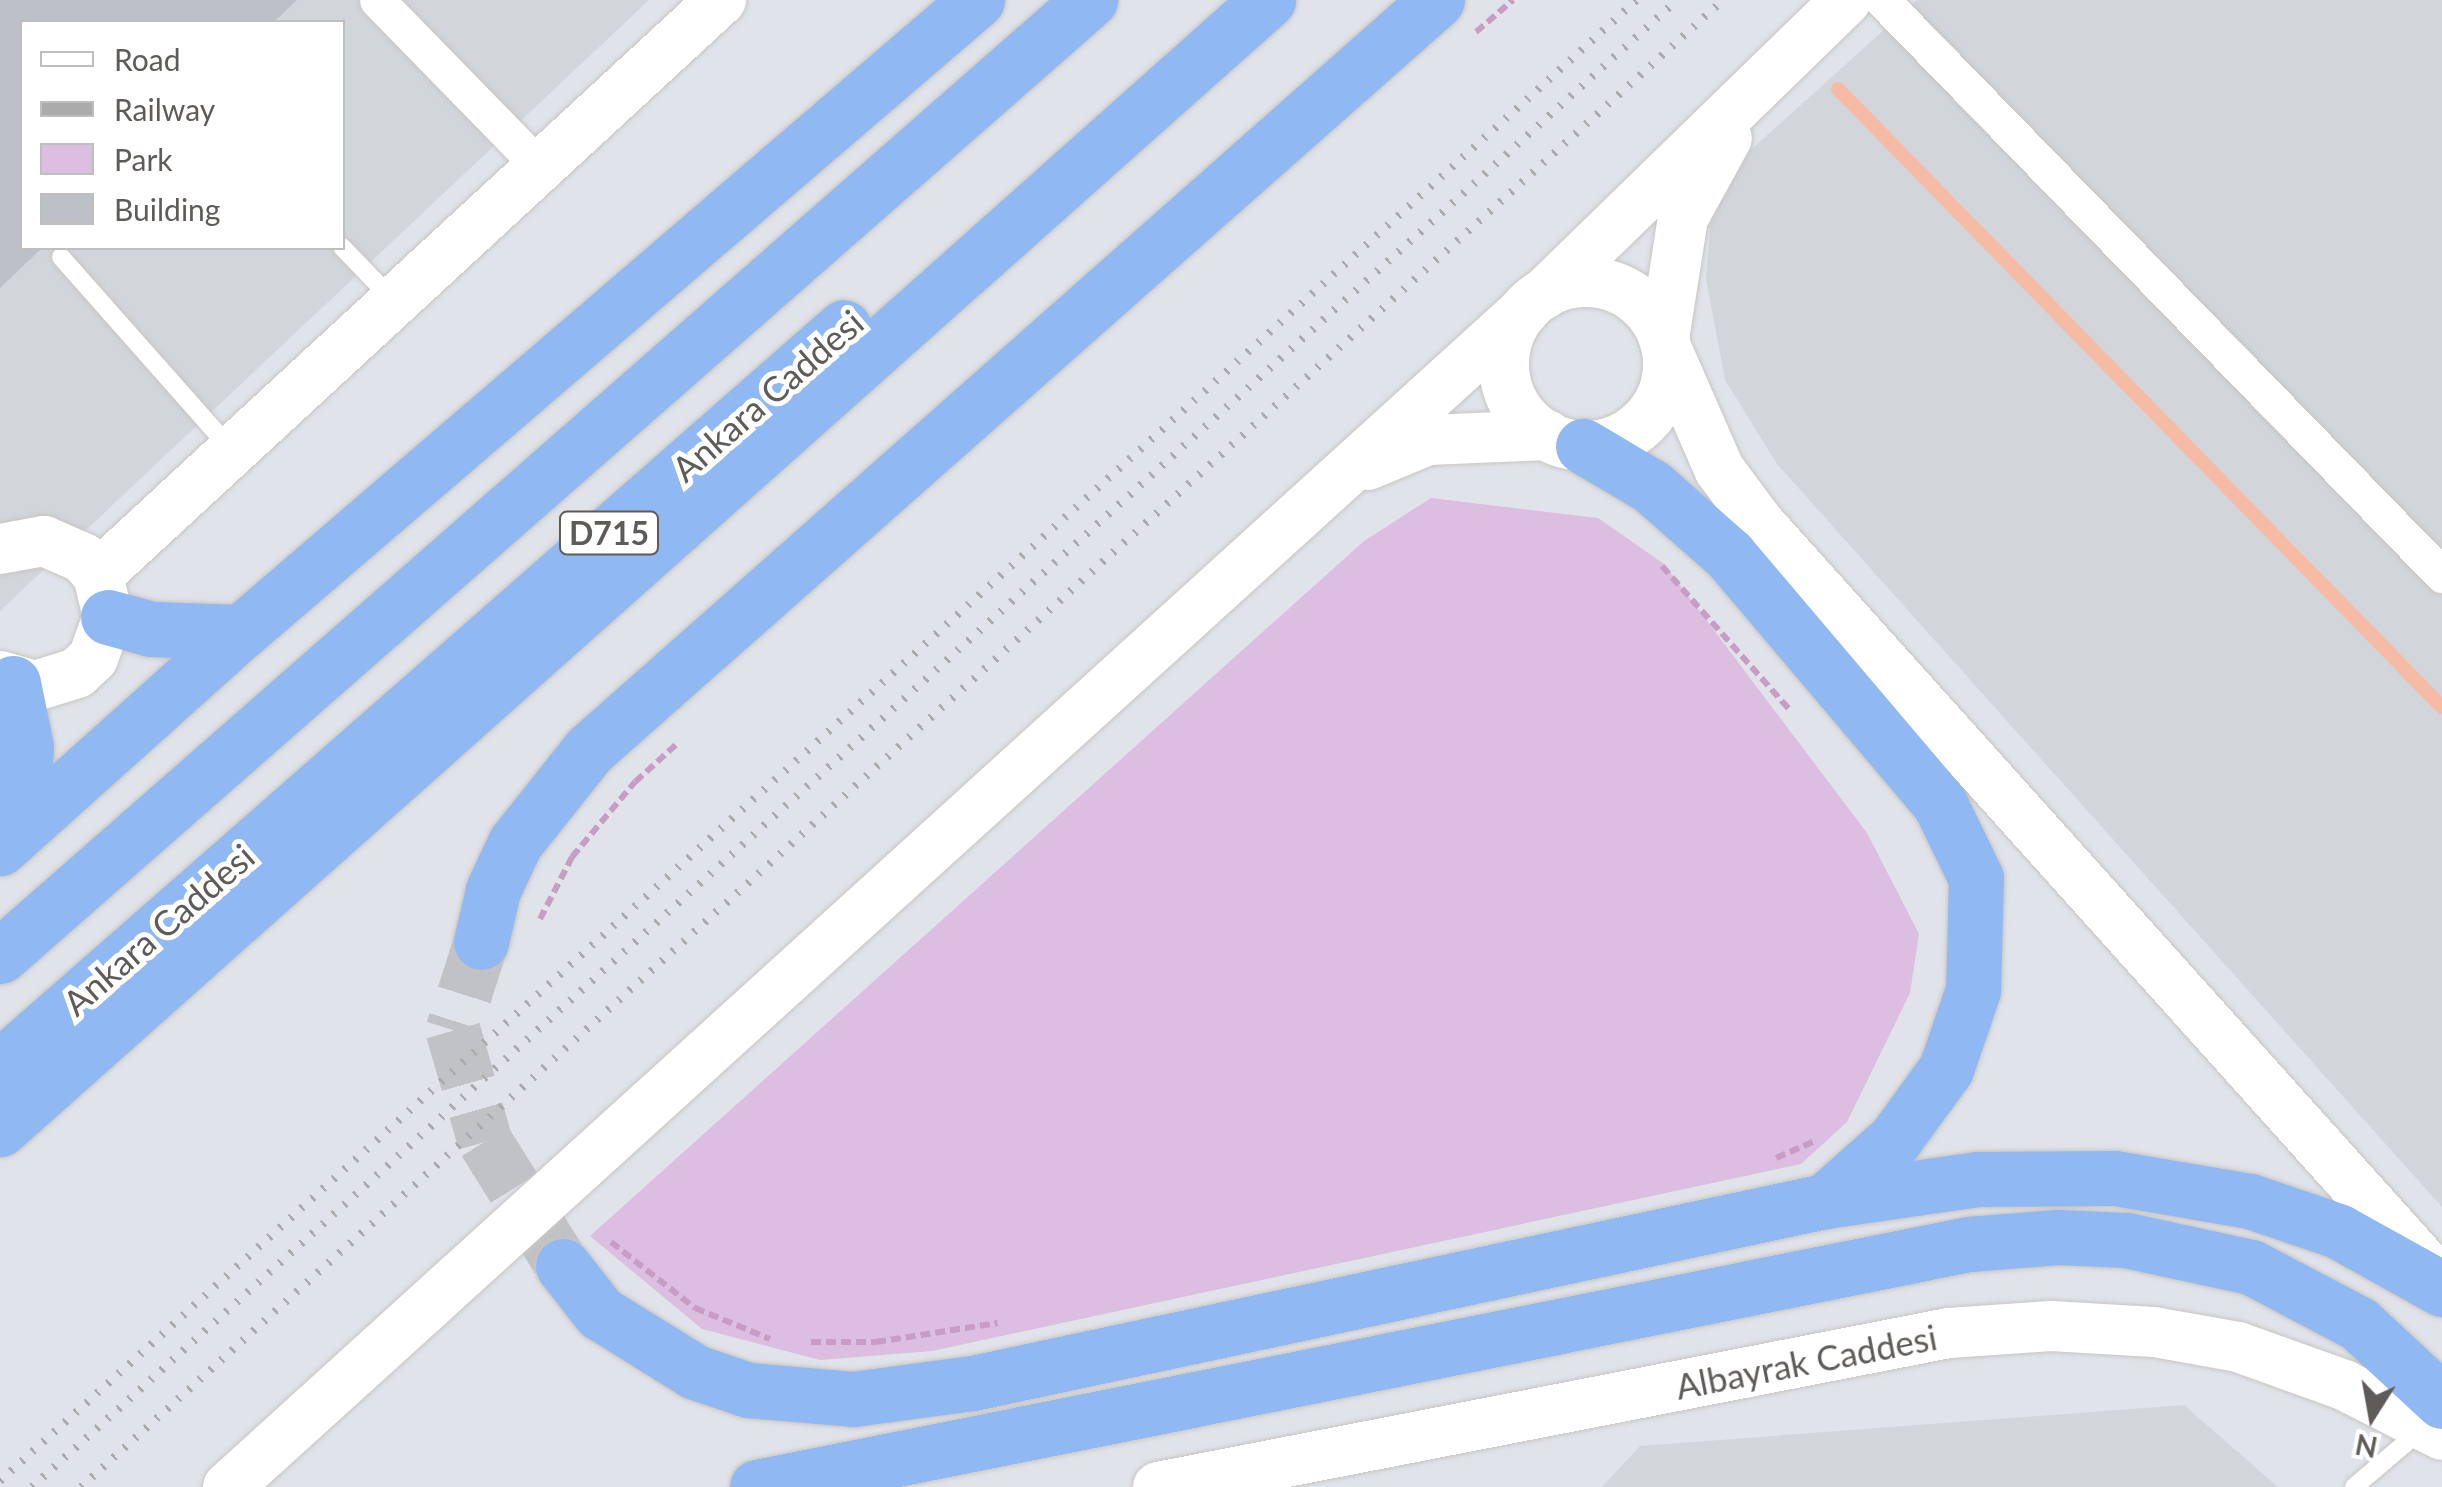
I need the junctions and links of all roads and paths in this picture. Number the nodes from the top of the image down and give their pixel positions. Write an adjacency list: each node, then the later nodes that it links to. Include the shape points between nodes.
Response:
1 (378, 0): 12 (street)
2 (721, 0): 12 (street)
3 (977, 0): 26 (highway)
4 (1090, 0): 33 (highway, D715)
5 (1218, 0): 34 (highway, Ankara Caddesi / D715)
6 (1268, 0): 35 (highway)
7 (1514, 0): 10 (path)
8 (1846, 0): 11 (street)
9 (1882, 0): 24 (street)
10 (1454, 18): 32 (highway, via 589,750 515,843 493,890)
11 (1770, 70): 16 (street); 17 (street, via 1683,218)
12 (540, 167): 15 (street)
13 (344, 250): 15 (lane)
14 (61, 257): 19 (lane)
15 (394, 302): 19 (street)
16 (1534, 302): 17 (street, via 1582,282 1622,290 1652,316); 18 (street, via 1506,345 1506,380 1520,412); 20 (street)
17 (1666, 346): 18 (street, via 1667,379 1652,414 1621,438); 40 (street, via 1711,452 1760,524)
18 (1565, 440): 20 (street, via 1428,440); 38 (highway, via 1652,487 1729,555 1940,804 1976,878 1974,990 1946,1069 1896,1139)
19 (233, 451): 25 (street)
20 (1336, 479): 45 (street)
21 (0, 515): 22 (street)
22 (22, 545): 25 (street, via 83,558)
23 (1656, 560): 28 (path)
24 (2442, 574)
25 (103, 596): 26 (highway, via 151,630); 27 (street, via 93,658 77,673 46,684)
26 (241, 632): 30 (highway)
27 (7, 679): 30 (highway, via 26,747)
28 (1798, 720)
29 (694, 729): 31 (path, via 635,782 572,857)
30 (11, 838)
31 (534, 932)
32 (481, 942)
33 (0, 956)
34 (0, 1066)
35 (0, 1129)
36 (1834, 1133): 37 (path)
37 (1765, 1162)
38 (1825, 1201): 39 (highway, via 972,1383 853,1400 748,1390 695,1372 600,1313); 40 (highway, via 1977,1179 2160,1182 2293,1214)
39 (582, 1251): 42 (path)
40 (2442, 1286)
41 (1013, 1321): 43 (path, via 876,1342)
42 (776, 1342)
43 (796, 1342)
44 (2438, 1419): 46 (highway, via 2359,1324 2251,1268 2126,1240 2058,1238 1969,1244); 47 (street, Albayrak Caddesi, via 2238,1347 2154,1332 2050,1326 1949,1334); 48 (lane)
45 (228, 1487)
46 (757, 1487)
47 (1158, 1487)
48 (2354, 1487)

